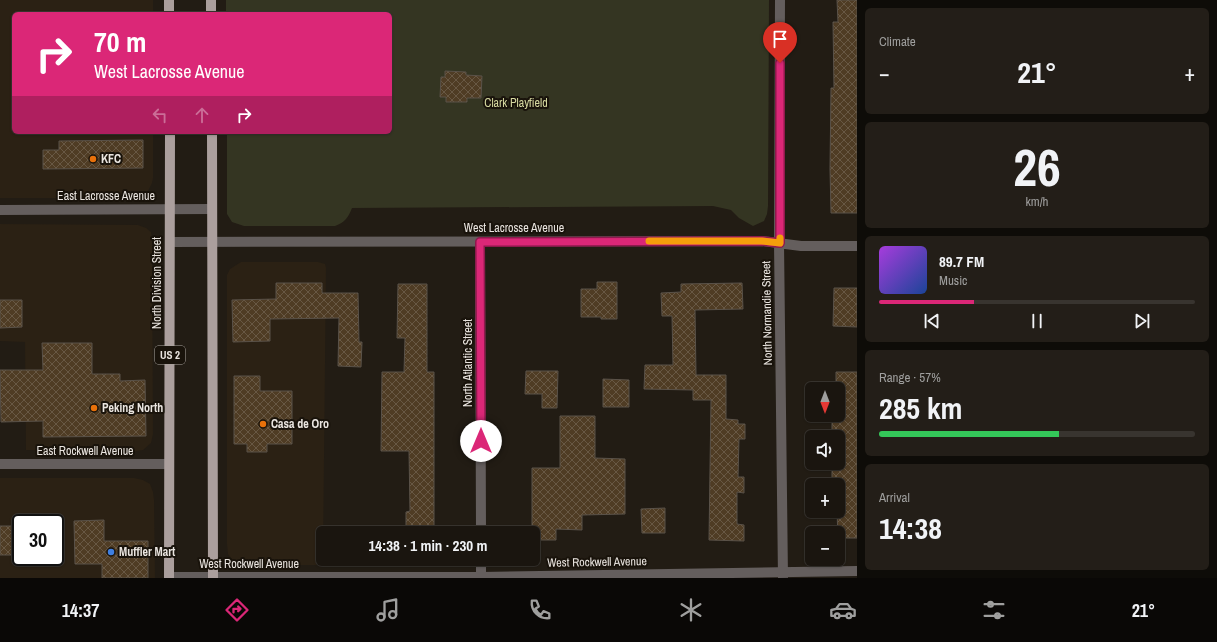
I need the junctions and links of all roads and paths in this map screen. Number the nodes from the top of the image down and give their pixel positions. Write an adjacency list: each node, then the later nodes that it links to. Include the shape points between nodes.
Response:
1 (169, 0): 4 (main road)
2 (211, 0): 5 (main road)
3 (780, 0): 14 (street, North Normandie Street)
4 (170, 12)
5 (211, 12)
6 (170, 134): 8 (main road, North Division Street / US 2)
7 (212, 134): 9 (main road)
8 (170, 209): 9 (street, East Lacrosse Avenue); 10 (street, East Lacrosse Avenue); 12 (main road, North Division Street / US 2)
9 (212, 209): 11 (main road)
10 (0, 210)
11 (212, 241): 12 (street, West Lacrosse Avenue); 13 (street, West Lacrosse Avenue); 24 (main road)
12 (170, 242): 17 (main road, North Division Street / US 2)
13 (480, 242): 14 (street, West Lacrosse Avenue); 18 (street, North Atlantic Street)
14 (780, 243): 15 (street, West Lacrosse Avenue, via 801,246); 21 (street, North Normandie Street)
15 (857, 246)
16 (0, 464): 17 (street, East Rockwell Avenue)
17 (169, 464): 23 (main road, North Division Street / US 2)
18 (481, 526)
19 (481, 566): 22 (street)
20 (857, 571): 21 (street, West Rockwell Avenue)
21 (783, 575): 22 (street, West Rockwell Avenue)
22 (481, 577): 24 (street, West Rockwell Avenue)
23 (169, 578): 24 (street, West Rockwell Avenue)
24 (212, 578)

